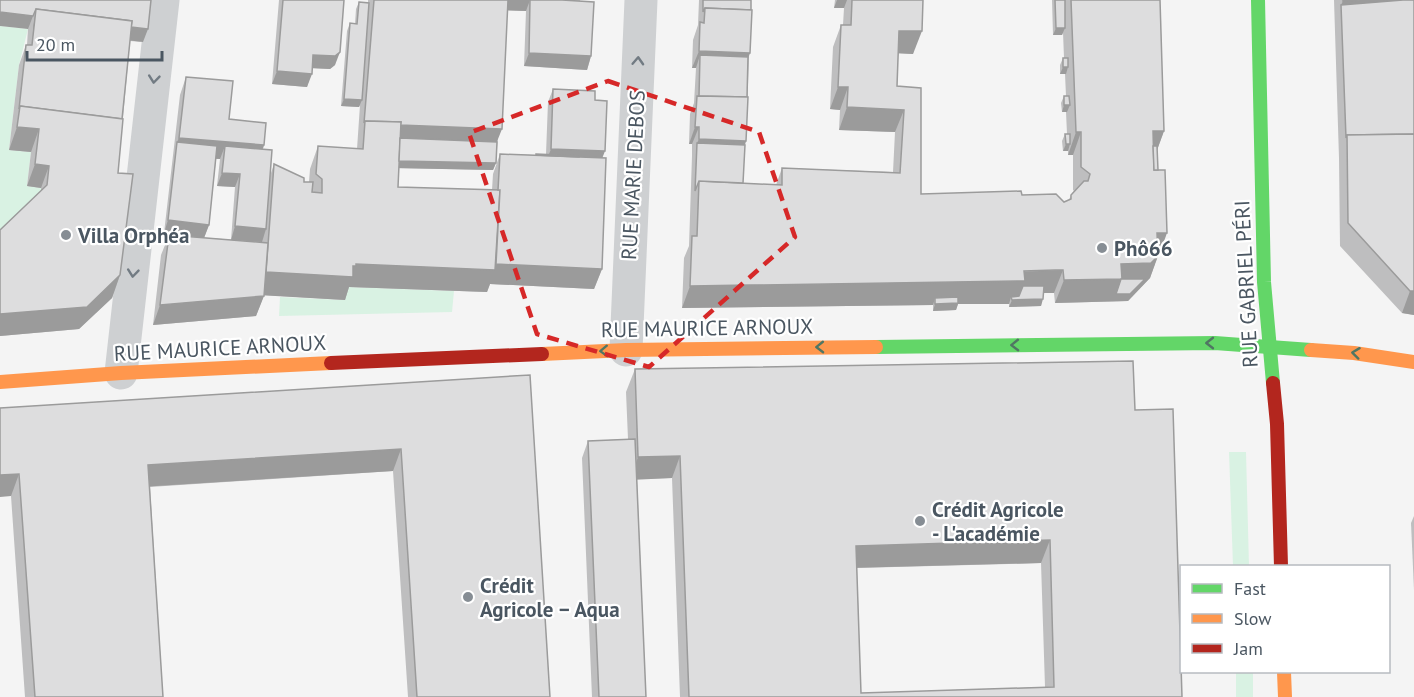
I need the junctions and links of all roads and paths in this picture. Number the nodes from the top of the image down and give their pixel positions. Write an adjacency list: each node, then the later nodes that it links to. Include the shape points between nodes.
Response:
1 (163, 0): 7 (street, one-way to 7)
2 (641, 0): 5 (street, RUE MARIE DEBOS, one-way to 2)
3 (1258, 0): 4 (street, RUE GABRIEL PÉRI)
4 (1269, 345): 5 (street, RUE MAURICE ARNOUX, one-way to 5, via 1215,342); 6 (street, RUE MAURICE ARNOUX, one-way to 4); 9 (street, RUE GABRIEL PÉRI, via 1277,424)
5 (626, 350): 7 (street, RUE MAURICE ARNOUX, one-way to 7)
6 (1414, 362)
7 (121, 374): 8 (street, RUE MAURICE ARNOUX)
8 (0, 382)
9 (1281, 565)
10 (1284, 673): 11 (street)
11 (1285, 697)

